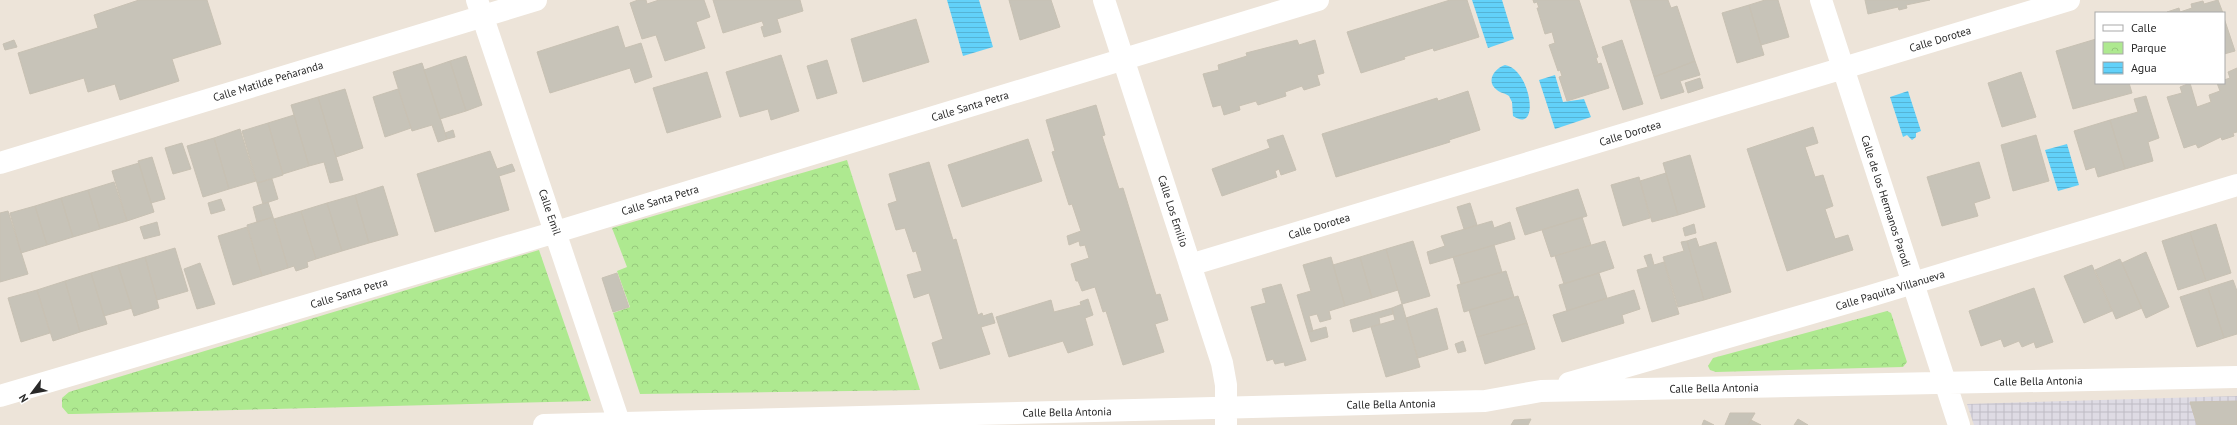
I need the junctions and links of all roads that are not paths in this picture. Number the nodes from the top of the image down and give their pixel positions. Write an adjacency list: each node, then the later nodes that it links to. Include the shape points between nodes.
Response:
1 (536, 0): 6 (street, Calle Matilde Peñaranda)
2 (1104, 0): 7 (street, Calle Los Emilio)
3 (1318, 0): 7 (street, Calle Santa Petra)
4 (1821, 0): 8 (street, Calle de los Hermanos Parodi)
5 (2069, 0): 8 (street, Calle Dorotea)
6 (480, 8): 9 (street, Calle Matilde Peñaranda); 11 (street, Calle Emil)
7 (1123, 59): 11 (street, Calle Santa Petra); 12 (street, Calle Los Emilio)
8 (1843, 68): 12 (street, Calle Dorotea); 13 (street, Calle de los Hermanos Parodi)
9 (0, 163)
10 (2237, 185): 13 (street, Calle Paquita Villanueva)
11 (556, 232): 17 (street, Calle Santa Petra); 19 (street, Calle Emil)
12 (1190, 265): 18 (street, Calle Los Emilio, via 1222,363 1226,385)
13 (1913, 283): 15 (street, Calle de los Hermanos Parodi); 16 (street, Calle Paquita Villanueva)
14 (2237, 377): 15 (street, Calle Bella Antonia)
15 (1946, 384): 16 (street, Calle Bella Antonia); 21 (street, Calle de los Hermanos Parodi)
16 (1541, 391): 18 (street, Calle Bella Antonia, via 1485,401)
17 (0, 396)
18 (1226, 417): 19 (street, Calle Bella Antonia)
19 (620, 424): 20 (street, Calle Bella Antonia)
20 (544, 425)
21 (1959, 425)

